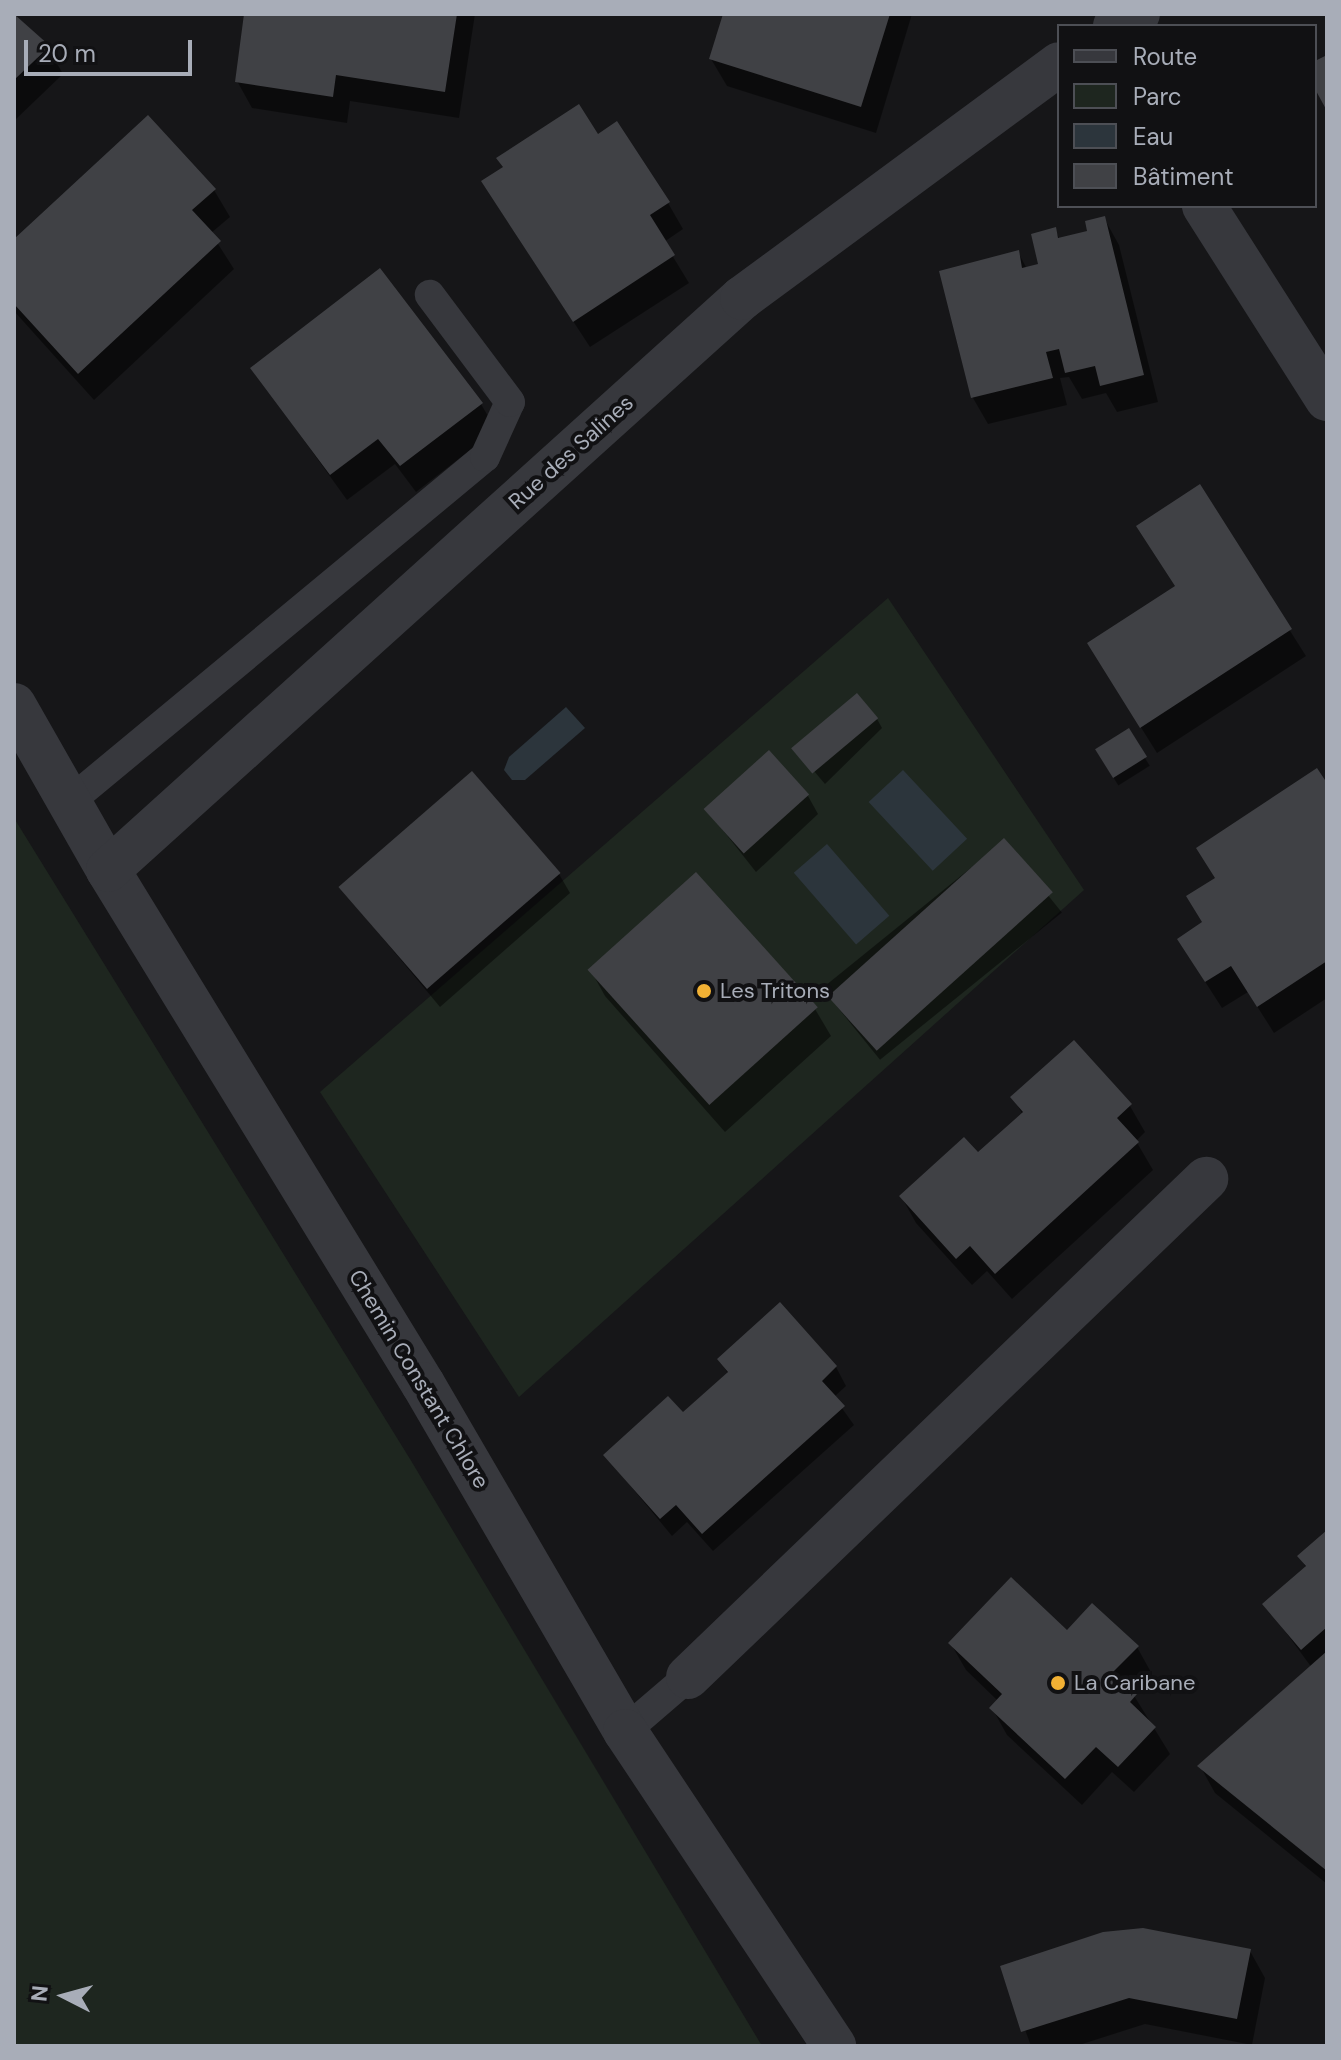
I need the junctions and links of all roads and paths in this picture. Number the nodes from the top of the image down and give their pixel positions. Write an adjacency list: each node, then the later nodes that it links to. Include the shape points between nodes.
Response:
1 (1138, 14): 2 (street)
2 (1119, 24)
3 (1057, 65): 9 (street, Rue des Salines, via 742,298)
4 (1205, 208): 6 (street)
5 (430, 295): 8 (lane, via 510,402 485,457)
6 (1327, 399)
7 (14, 705): 8 (street, Chemin Constant Chlore)
8 (69, 802): 9 (street, Chemin Constant Chlore)
9 (108, 870): 12 (street, Chemin Constant Chlore, via 423,1384)
10 (1206, 1179): 11 (street)
11 (688, 1677): 12 (lane)
12 (625, 1731): 13 (street, Chemin Constant Chlore)
13 (834, 2046)

